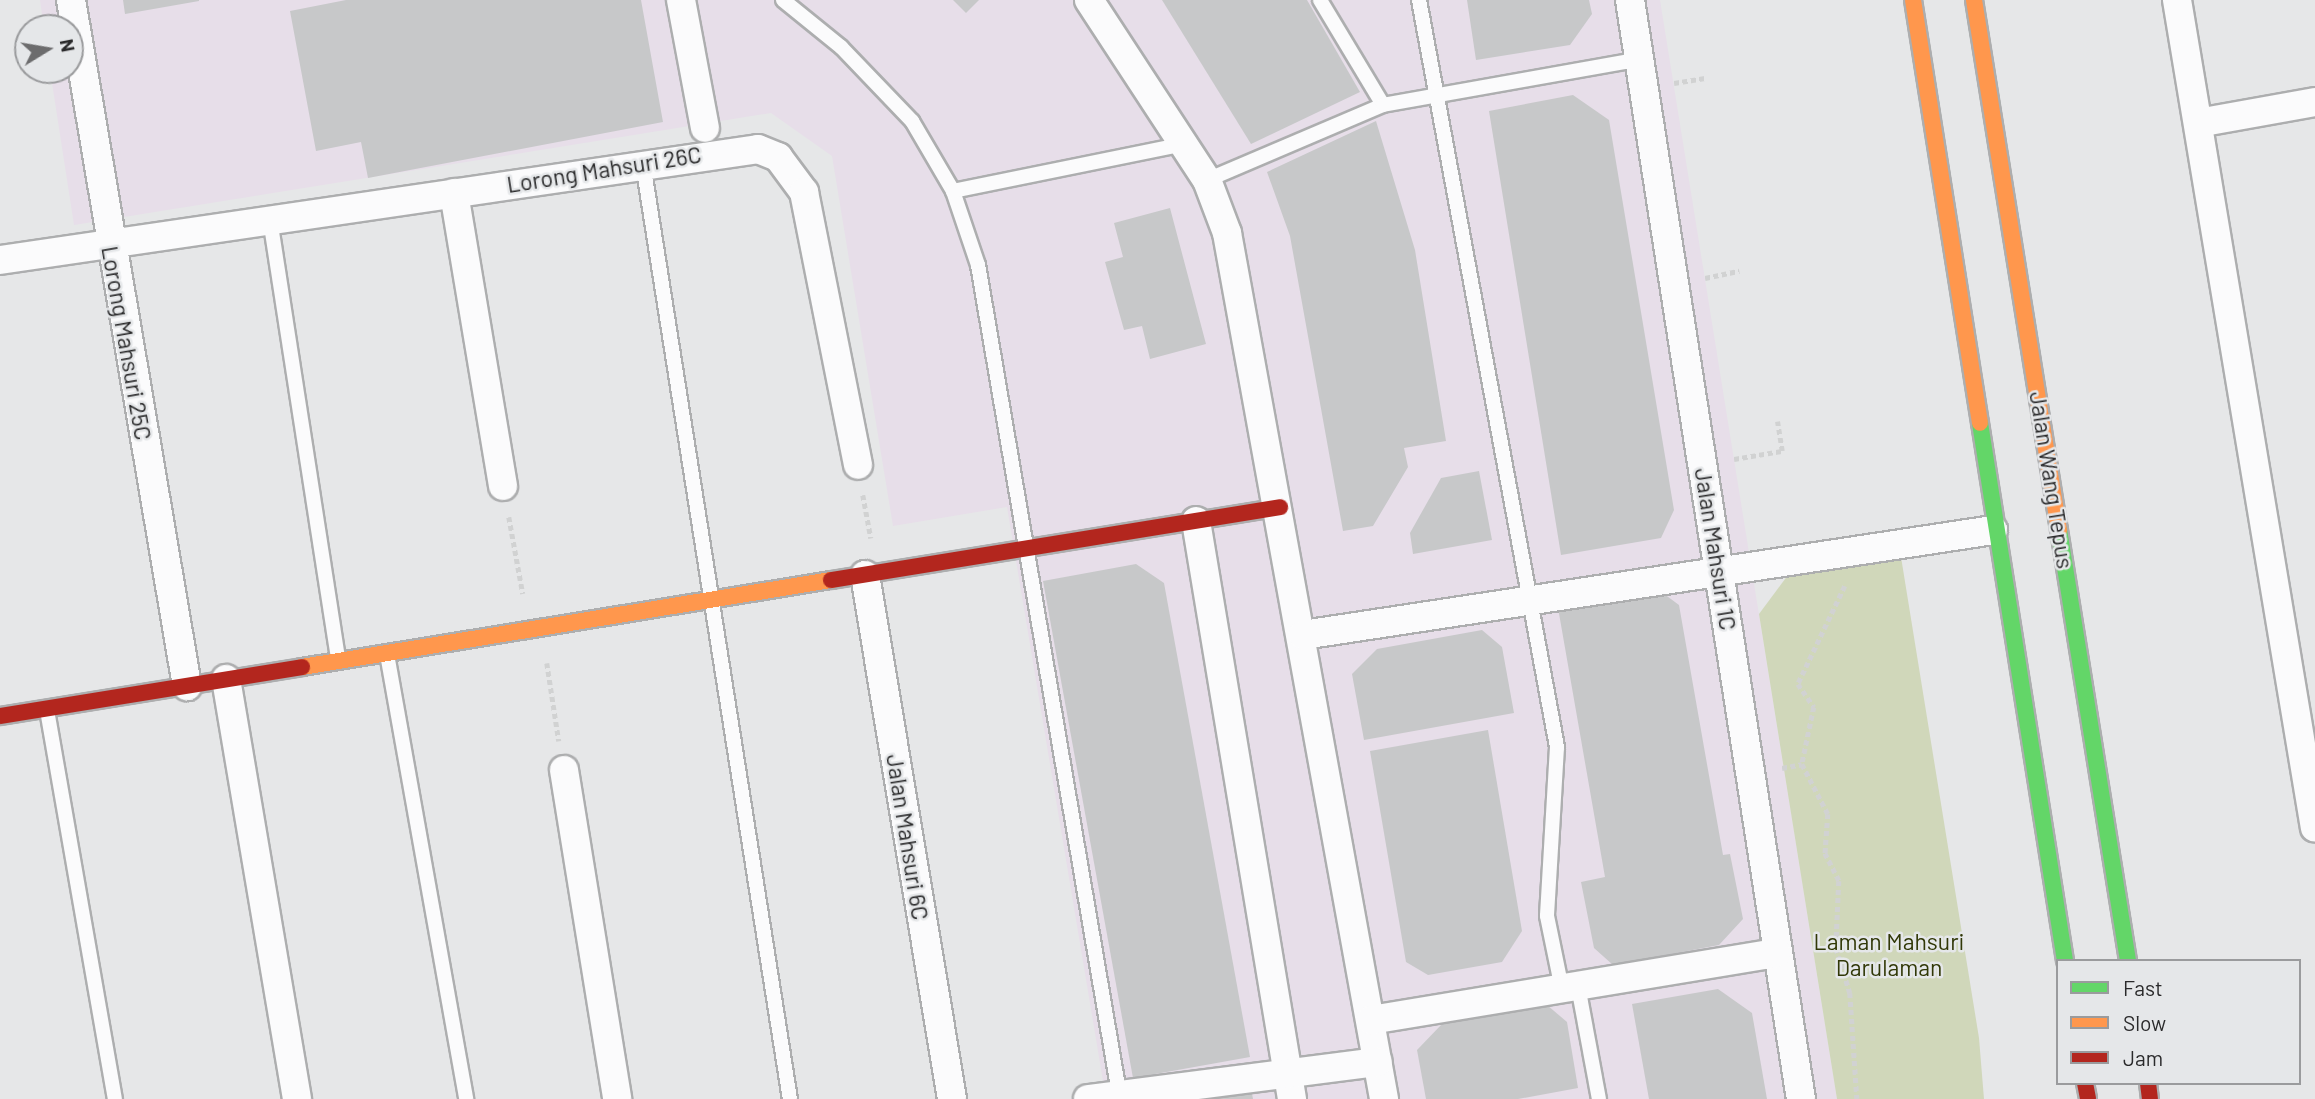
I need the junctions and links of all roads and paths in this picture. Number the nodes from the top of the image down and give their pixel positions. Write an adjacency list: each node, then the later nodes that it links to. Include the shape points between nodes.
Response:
1 (71, 0): 23 (street, Lorong Mahsuri 25C)
2 (681, 0): 16 (street)
3 (783, 0): 20 (lane, via 841,47 912,121)
4 (1089, 0): 17 (street)
5 (1320, 0): 14 (lane)
6 (1419, 0): 12 (lane)
7 (1630, 0): 11 (street, Jalan Mahsuri 1C)
8 (1913, 0): 31 (main road)
9 (1974, 0): 51 (main road, Jalan Wang Tepus)
10 (2177, 0): 15 (street)
11 (1640, 60): 12 (lane); 26 (street, Jalan Mahsuri 1C)
12 (1434, 95): 14 (lane); 37 (lane)
13 (2315, 102): 15 (street)
14 (1383, 105): 19 (lane)
15 (2198, 123): 46 (street)
16 (705, 128)
17 (1184, 144): 19 (street); 20 (lane)
18 (643, 164): 21 (street, Lorong Mahsuri 26C); 27 (street, Lorong Mahsuri 26C, via 741,146 778,157 793,171 804,192); 36 (lane)
19 (1207, 180): 29 (street, via 1242,294)
20 (953, 191): 32 (lane, via 978,265)
21 (454, 194): 22 (street, Lorong Mahsuri 26C); 28 (street)
22 (270, 219): 23 (street, Lorong Mahsuri 26C); 41 (lane)
23 (110, 246): 24 (street, Lorong Mahsuri 26C); 43 (street, Lorong Mahsuri 25C)
24 (0, 260)
25 (1777, 421): 26 (path, via 1782,452)
26 (1702, 463): 34 (street, Jalan Mahsuri 1C)
27 (858, 465): 35 (path)
28 (503, 486): 38 (path)
29 (1280, 507): 30 (main road); 39 (street)
30 (1196, 521): 32 (main road); 55 (street)
31 (1993, 530): 33 (street); 50 (main road)
32 (1027, 548): 35 (main road); 56 (lane)
33 (1839, 554): 34 (street); 68 (path, via 1846,591 1798,684 1814,707 1802,764 1828,814 1825,853 1839,881 1836,948 1850,993)
34 (1719, 572): 37 (street); 49 (street, Jalan Mahsuri 1C)
35 (871, 574): 36 (main road); 62 (street, Jalan Mahsuri 6C)
36 (716, 599): 38 (main road); 61 (lane)
37 (1535, 600): 39 (street); 52 (lane, via 1557,747 1548,916)
38 (536, 629): 40 (main road); 47 (path)
39 (1303, 635): 53 (street)
40 (387, 653): 41 (main road); 59 (lane)
41 (338, 660): 42 (main road)
42 (226, 679): 43 (main road); 58 (street)
43 (187, 685): 44 (main road)
44 (46, 708): 45 (main road); 57 (lane)
45 (0, 716)
46 (2307, 723): 48 (street)
47 (564, 770): 60 (street)
48 (2315, 828)
49 (1777, 953): 52 (street); 67 (street, Jalan Mahsuri 1C)
50 (2065, 959)
51 (2128, 959)
52 (1570, 987): 53 (street); 66 (lane)
53 (1371, 1020): 54 (street)
54 (1378, 1062): 55 (street); 65 (street)
55 (1286, 1069): 56 (street); 64 (street)
56 (1120, 1096): 63 (street)
57 (115, 1099)
58 (297, 1099)
59 (466, 1099)
60 (617, 1099)
61 (790, 1099)
62 (952, 1099)
63 (1088, 1099)
64 (1292, 1099)
65 (1384, 1099)
66 (1599, 1099)
67 (1801, 1099)
68 (1857, 1099)

